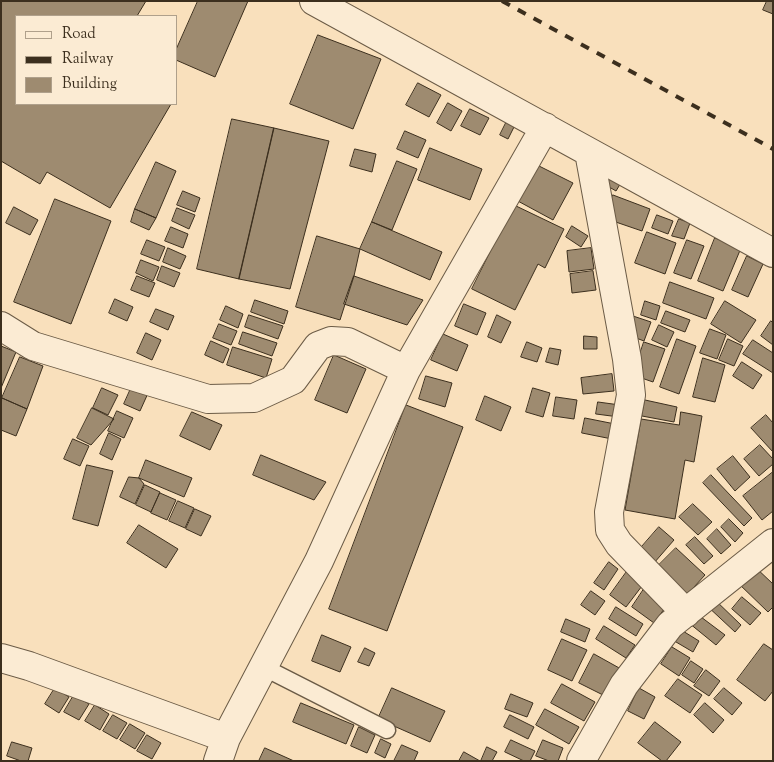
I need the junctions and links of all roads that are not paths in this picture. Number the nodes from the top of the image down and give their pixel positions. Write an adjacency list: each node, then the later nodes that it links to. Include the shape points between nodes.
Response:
1 (314, 1): 2 (street)
2 (545, 128): 3 (street); 6 (street)
3 (589, 152): 4 (street); 8 (street, via 631,395 608,512 610,530 619,544)
4 (773, 253)
5 (1, 326): 6 (street, via 33,346 208,399 254,398 292,380 318,346 331,341 348,342)
6 (406, 370): 10 (street, via 319,561)
7 (773, 543): 8 (street)
8 (686, 613): 13 (street, via 670,626 624,685)
9 (1, 658): 12 (street, via 28,666)
10 (263, 667): 11 (lane); 12 (street)
11 (387, 730)
12 (222, 750)
13 (581, 761)

